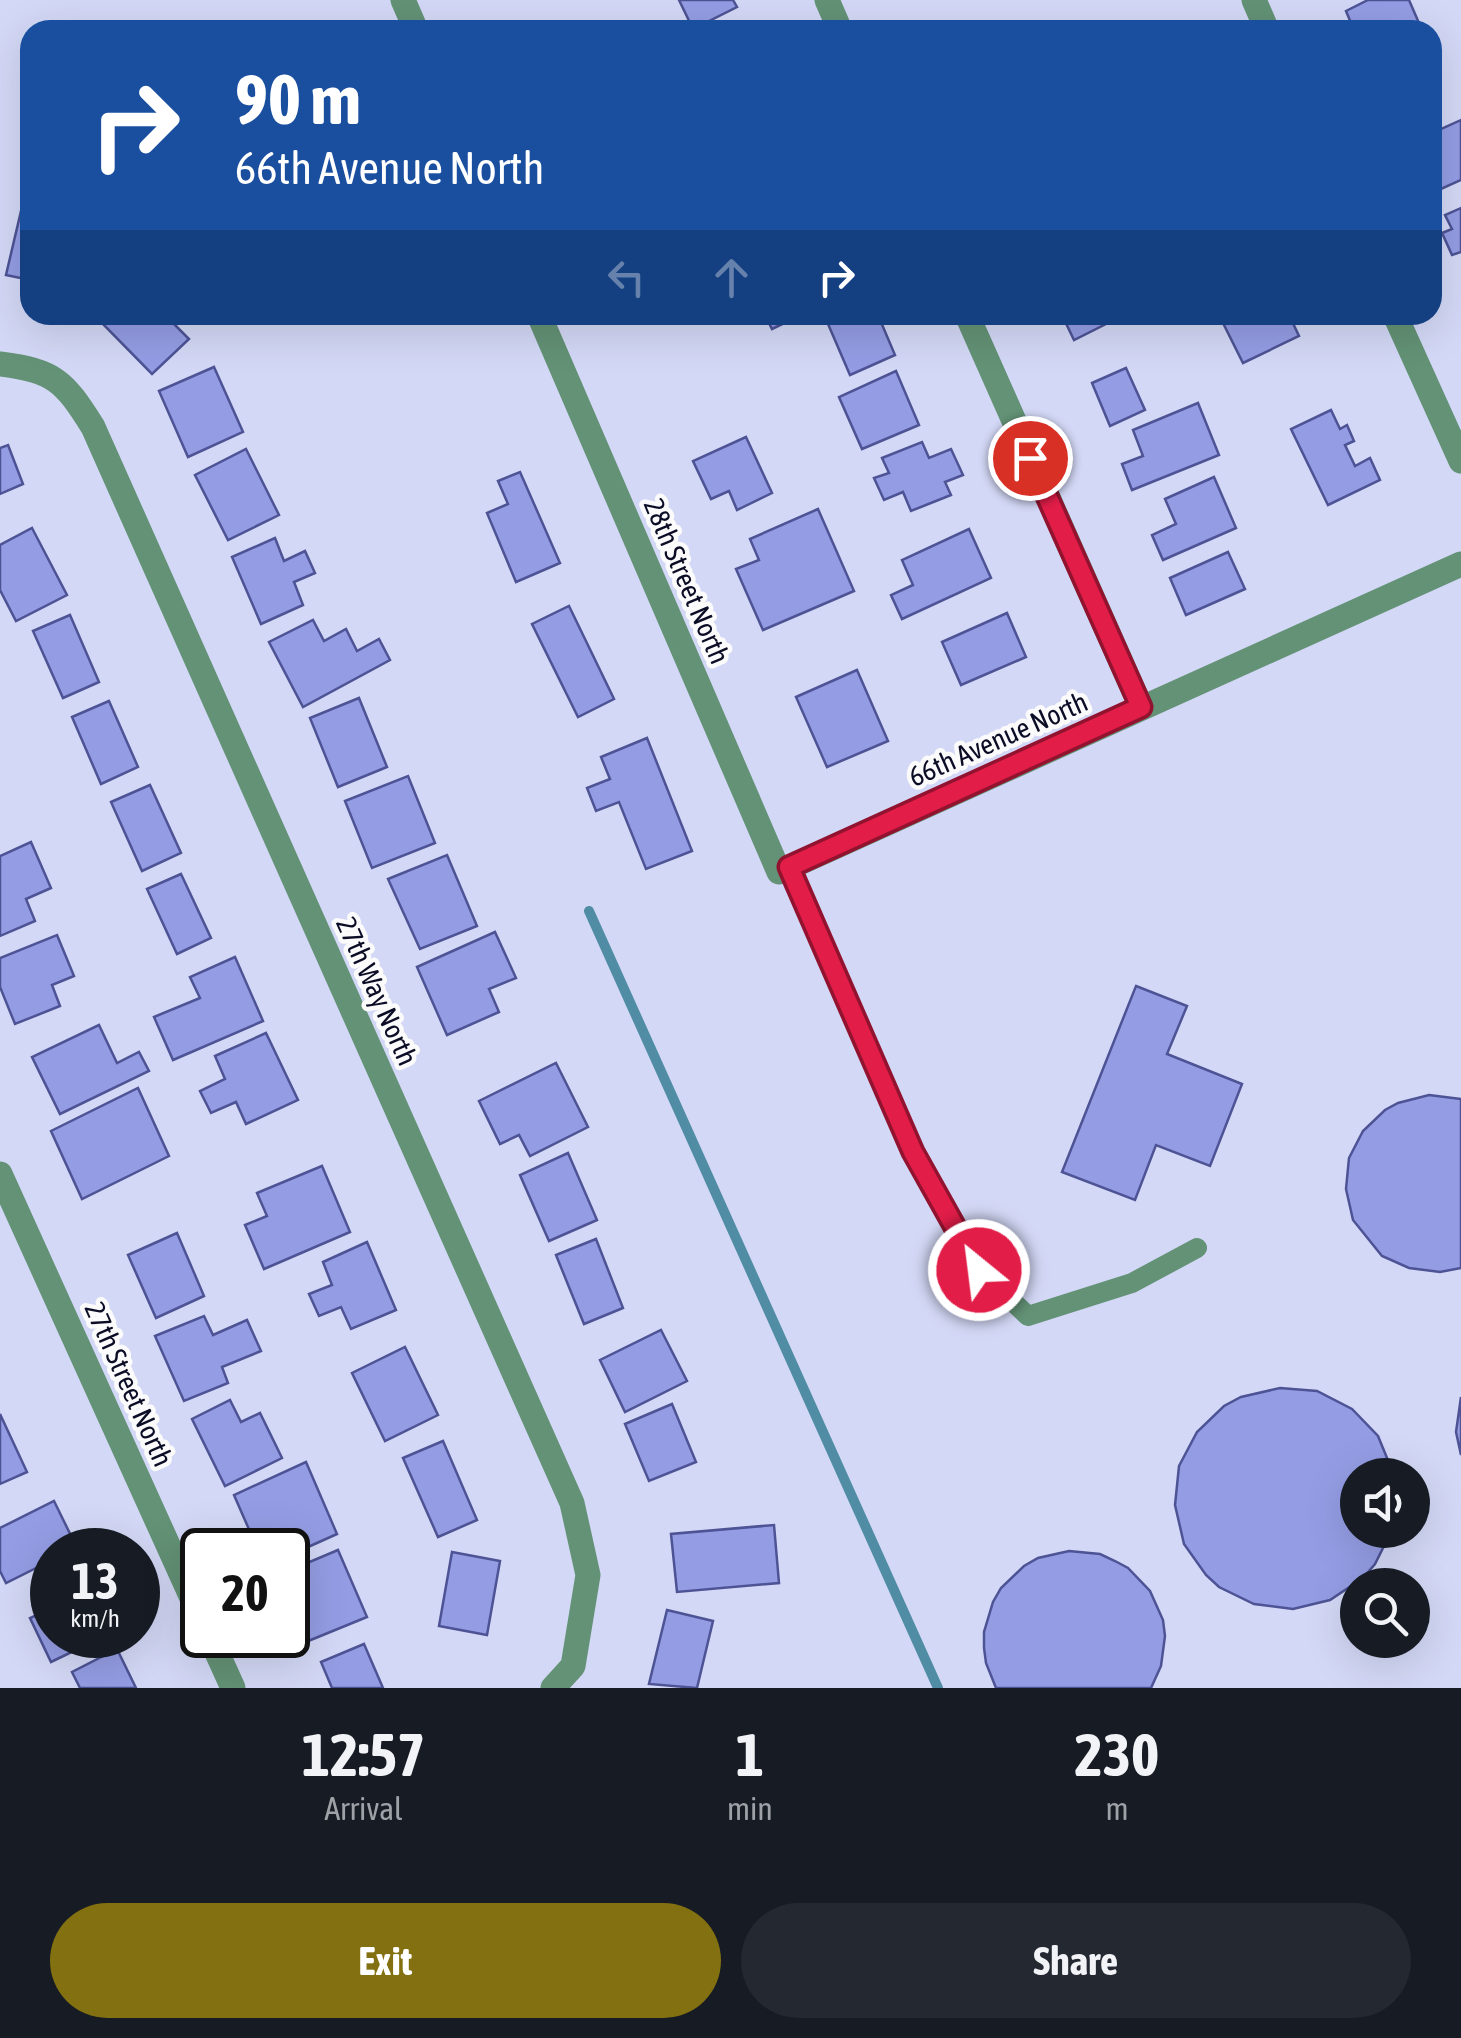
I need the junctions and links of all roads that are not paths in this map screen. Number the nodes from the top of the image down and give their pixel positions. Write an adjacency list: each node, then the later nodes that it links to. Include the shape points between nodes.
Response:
1 (543, 325): 8 (street, 28th Street North)
2 (971, 325): 7 (street)
3 (1400, 325): 5 (street)
4 (0, 364): 14 (street, 27th Way North, via 38,369 70,390 93,427 572,1503 588,1575 573,1666)
5 (1461, 461)
6 (1461, 564): 7 (street, 66th Avenue North)
7 (1141, 707): 8 (street, 66th Avenue North)
8 (784, 869): 10 (lane, via 913,1152 979,1270 1028,1316 1132,1283)
9 (0, 1174): 11 (street, 27th Street North)
10 (1197, 1248)
11 (180, 1571)
12 (219, 1658): 13 (street)
13 (233, 1688)
14 (553, 1688)

